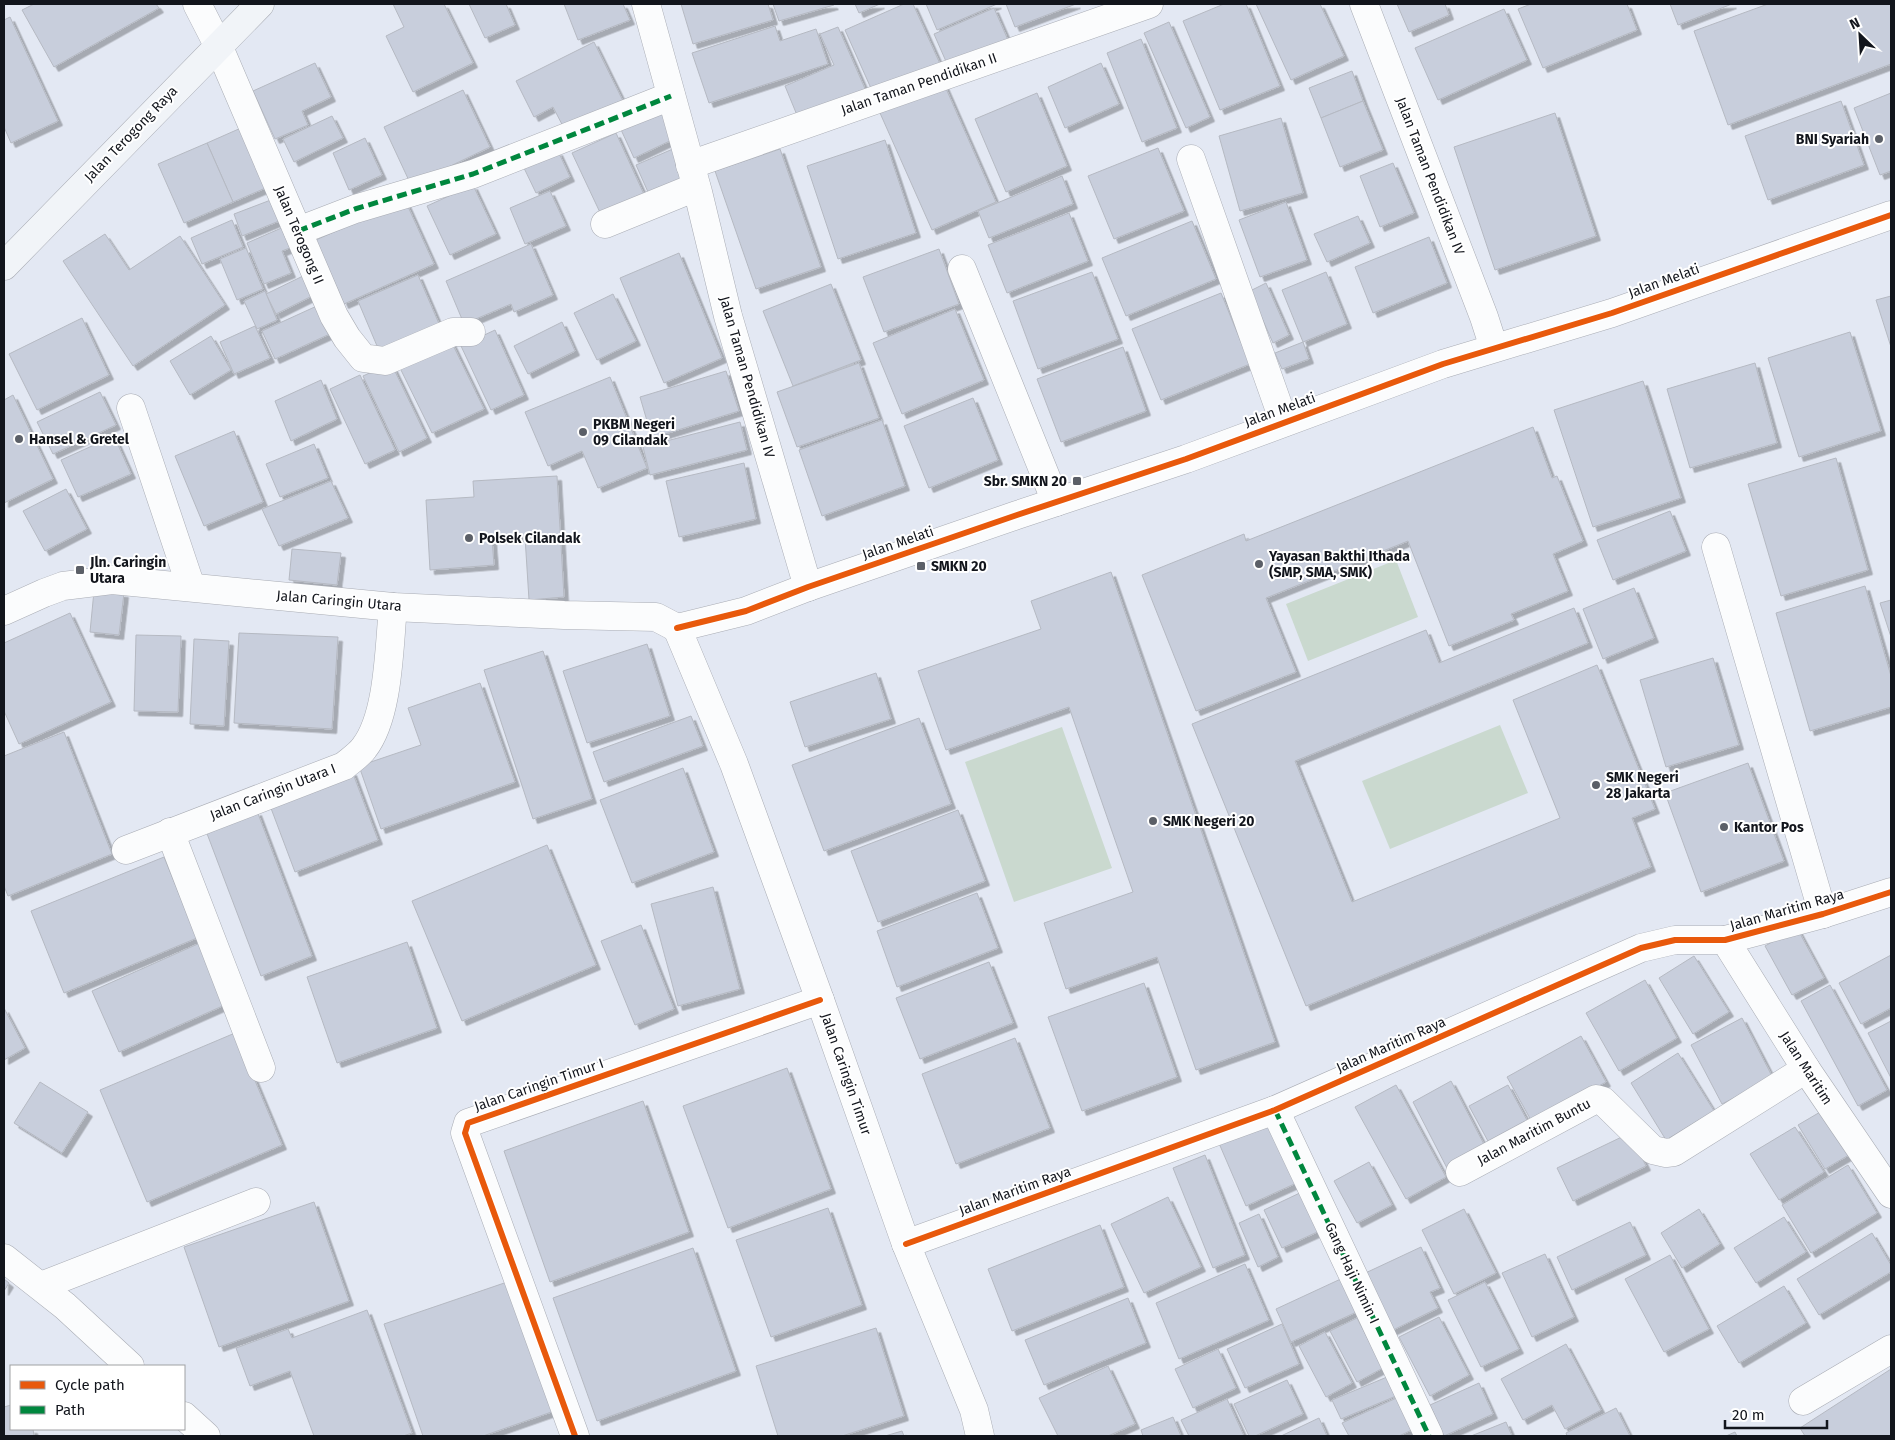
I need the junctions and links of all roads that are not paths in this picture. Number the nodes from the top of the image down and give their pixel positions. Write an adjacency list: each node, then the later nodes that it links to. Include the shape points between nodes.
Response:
1 (197, 4): 6 (street, Jalan Terogong II)
2 (260, 4): 6 (street, Jalan Terogong Raya)
3 (646, 4): 7 (street, Jalan Taman Pendidikan IV)
4 (1149, 4): 9 (street, Jalan Taman Pendidikan II)
5 (1364, 4): 16 (street, Jalan Taman Pendidikan IV)
6 (218, 44): 12 (street, Jalan Terogong II); 13 (street, Jalan Terogong Raya)
7 (671, 96): 9 (street, Jalan Taman Pendidikan IV); 12 (street, via 473,174 356,209)
8 (1191, 159): 18 (street)
9 (693, 176): 11 (street, Jalan Taman Pendidikan II); 22 (street, Jalan Taman Pendidikan IV, via 728,316)
10 (1891, 215): 16 (street, Jalan Melati, via 1612,313)
11 (605, 224)
12 (298, 231): 15 (street, Jalan Terogong II, via 334,316 362,358 385,361 453,332)
13 (4, 266)
14 (962, 269): 19 (street)
15 (471, 332)
16 (1494, 348): 18 (street, Jalan Melati)
17 (131, 408): 21 (street)
18 (1285, 422): 19 (street, Jalan Melati)
19 (1056, 502): 22 (street, Jalan Melati)
20 (1716, 547): 29 (street)
21 (191, 587): 23 (street, Jalan Caringin Utara); 24 (street, Jalan Caringin Utara, via 112,580 63,586)
22 (808, 587): 25 (street, Jalan Melati, via 746,611)
23 (393, 606): 25 (street, Jalan Caringin Utara, via 656,618); 26 (street, Jalan Caringin Utara I, via 386,682 378,723 364,748 344,766)
24 (4, 611)
25 (677, 628): 31 (street, Jalan Caringin Timur, via 734,764)
26 (170, 832): 27 (street, Jalan Caringin Utara I); 32 (street)
27 (126, 850)
28 (1891, 892): 29 (street, Jalan Maritim Raya)
29 (1823, 914): 30 (street, Jalan Maritim Raya)
30 (1725, 940): 33 (street, Jalan Maritim); 34 (street, Jalan Maritim Raya, via 1675,940 1641,948)
31 (820, 1000): 38 (street, Jalan Caringin Timur); 46 (street, Jalan Caringin Timur I, via 468,1123 465,1133)
32 (261, 1068)
33 (1806, 1069): 35 (street, Jalan Maritim Buntu, via 1674,1152 1653,1150 1603,1101 1596,1099); 36 (street, Jalan Maritim)
34 (1274, 1110): 38 (street, Jalan Maritim Raya); 48 (street, Gang Haji Nimin I)
35 (1460, 1172)
36 (1891, 1194)
37 (256, 1202): 40 (street)
38 (906, 1244): 47 (street, Jalan Caringin Timur, via 974,1410)
39 (4, 1258): 40 (street)
40 (41, 1286): 42 (street)
41 (1891, 1349): 43 (street)
42 (129, 1365)
43 (1803, 1401)
44 (185, 1417): 45 (street)
45 (206, 1436)
46 (575, 1436)
47 (980, 1436)
48 (1429, 1436)

